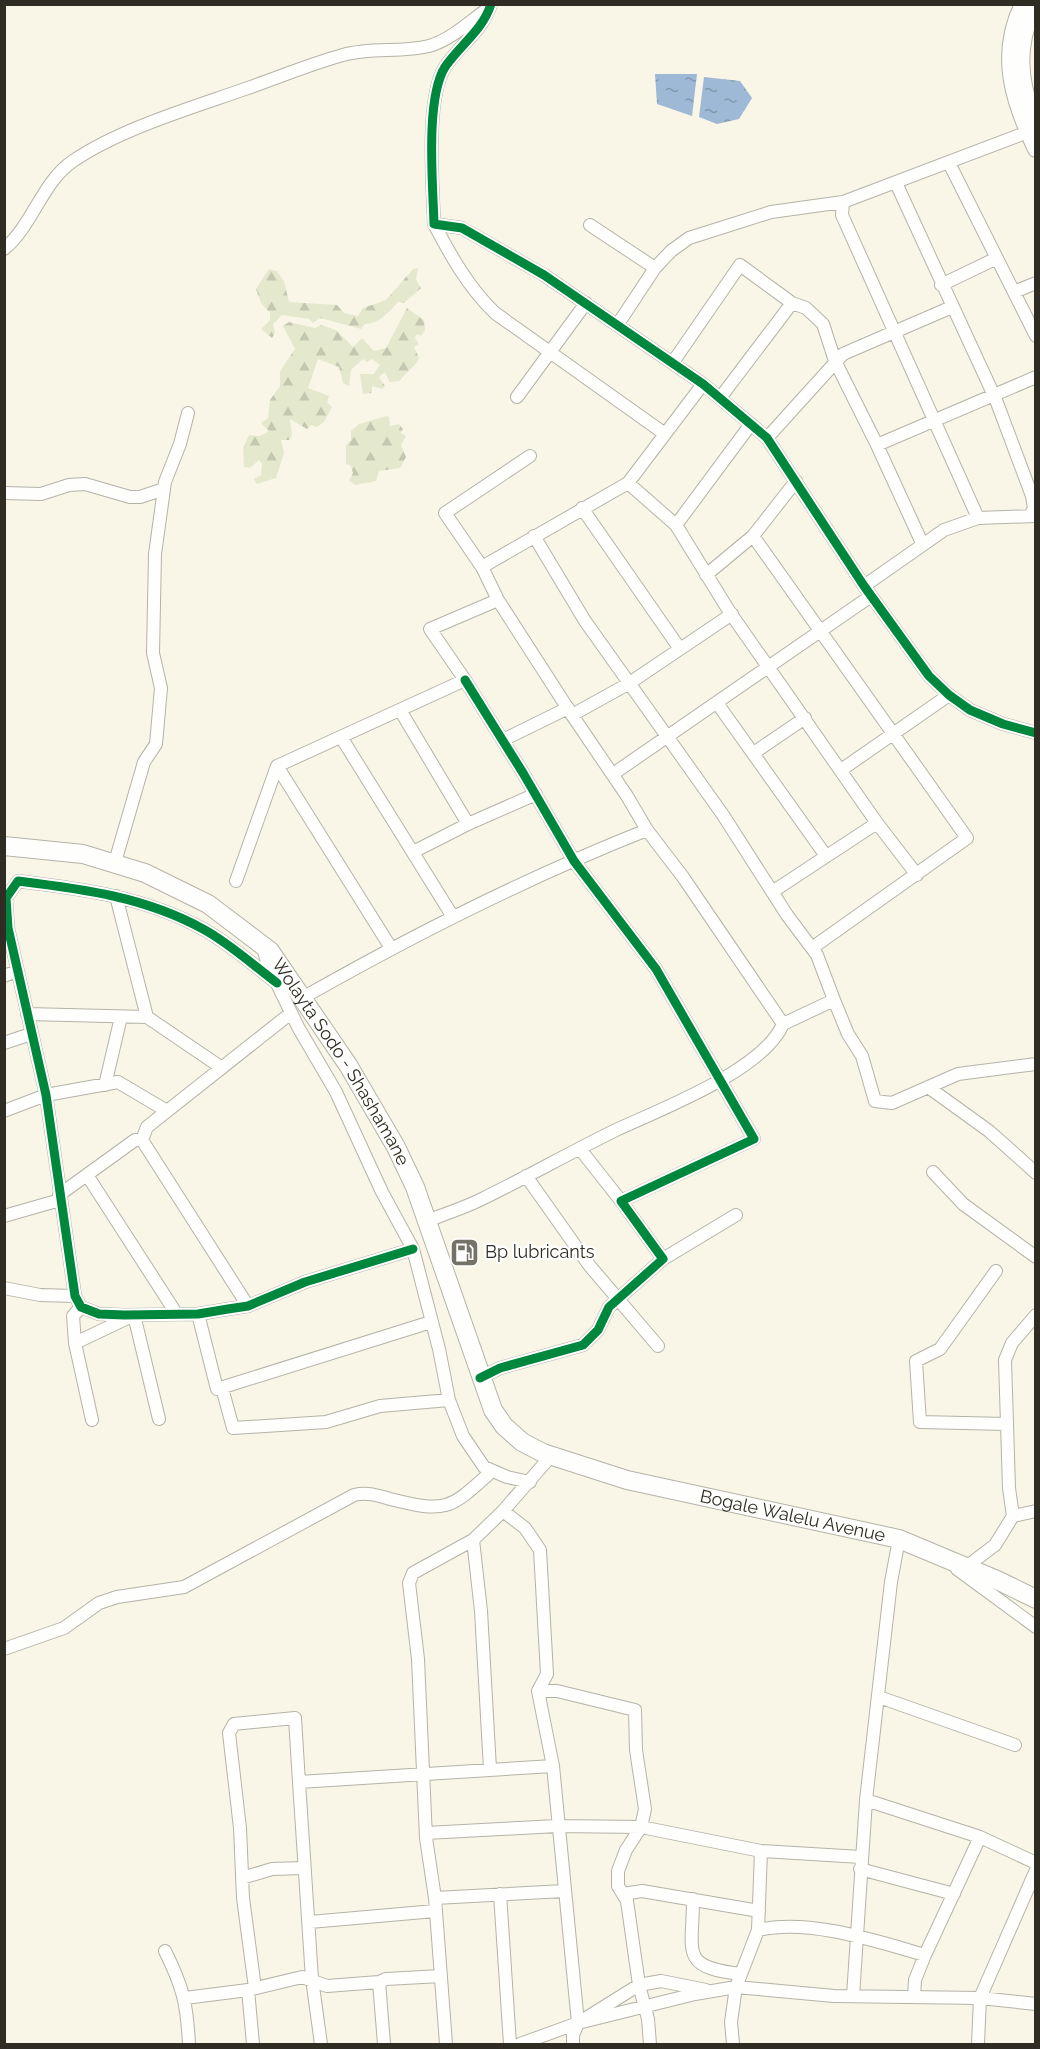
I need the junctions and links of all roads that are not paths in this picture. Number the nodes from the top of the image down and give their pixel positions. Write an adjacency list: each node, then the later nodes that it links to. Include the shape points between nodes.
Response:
1 (1023, 4): 4 (main road, via 1009,45)
2 (493, 5): 10 (street, via 473,37 444,69 437,91 432,125); 12 (street, via 444,40 428,46 345,54 182,110 111,141 57,174 32,218)
3 (1035, 5): 4 (main road, via 1023,35)
4 (1023, 85): 5 (main road)
5 (1032, 127): 6 (main road); 7 (street)
6 (1035, 149)
7 (949, 163): 8 (street); 13 (street)
8 (896, 183): 9 (street); 16 (street)
9 (843, 202): 14 (street, via 771,212 689,238); 22 (street, via 842,215)
10 (434, 224): 18 (street, via 462,228); 24 (street, via 479,297)
11 (590, 225): 14 (street)
12 (4, 249)
13 (997, 258): 16 (street); 17 (street)
14 (655, 268): 21 (street)
15 (1035, 283): 17 (street)
16 (941, 285): 20 (street)
17 (1014, 292): 23 (street)
18 (586, 303): 21 (street); 24 (street)
19 (792, 303): 25 (street, via 806,308 823,324); 26 (street, via 740,265); 31 (street)
20 (951, 307): 22 (street); 29 (street)
21 (618, 324): 26 (street)
22 (896, 330): 25 (street); 33 (street)
23 (1035, 336)
24 (550, 352): 30 (street); 35 (street)
25 (836, 361): 36 (street); 37 (street)
26 (673, 362): 28 (street)
27 (1035, 377): 29 (street)
28 (703, 384): 31 (street); 35 (street)
29 (994, 396): 33 (street); 44 (street, via 1032,496)
30 (517, 397)
31 (720, 398): 34 (street)
32 (188, 413): 41 (street)
33 (935, 421): 37 (street); 45 (street)
34 (751, 424): 36 (street); 46 (street)
35 (665, 434): 40 (street)
36 (767, 438): 39 (street)
37 (877, 445): 49 (street)
38 (530, 456): 50 (street, via 446,513)
39 (796, 482): 48 (street); 52 (street)
40 (628, 483): 43 (street); 46 (street)
41 (164, 489): 42 (street, via 140,497 86,484 69,485 41,495); 82 (street, via 155,554 153,653 161,688 156,744 144,762)
42 (4, 493)
43 (582, 508): 47 (street); 56 (street)
44 (1033, 515): 45 (street)
45 (978, 518): 49 (street)
46 (675, 525): 51 (street)
47 (534, 536): 50 (street); 59 (street)
48 (753, 536): 51 (street); 55 (street)
49 (922, 543): 52 (street)
50 (482, 567): 53 (street)
51 (706, 575): 54 (street)
52 (867, 591): 55 (street); 60 (street, via 928,676)
53 (498, 600): 58 (street, via 430,629); 63 (street)
54 (732, 614): 56 (street); 57 (street)
55 (821, 631): 57 (street); 66 (street)
56 (680, 649): 59 (street)
57 (769, 667): 61 (street); 64 (street)
58 (465, 680): 62 (street); 69 (street)
59 (628, 684): 63 (street); 68 (street)
60 (949, 695): 65 (street, via 970,710); 66 (street)
61 (717, 703): 68 (street); 70 (street)
62 (400, 710): 67 (street); 76 (street)
63 (570, 712): 69 (street); 73 (street)
64 (805, 718): 70 (street); 72 (street)
65 (1035, 733)
66 (894, 734): 72 (street); 83 (street, via 967,838)
67 (341, 737): 71 (street); 79 (street)
68 (667, 738): 73 (street); 85 (street)
69 (503, 740): 74 (street)
70 (755, 752): 80 (street)
71 (278, 766): 84 (street); 89 (street)
72 (841, 770): 75 (street)
73 (613, 774): 77 (street)
74 (536, 794): 76 (street); 81 (street)
75 (877, 823): 80 (street); 83 (street)
76 (468, 824): 79 (street)
77 (647, 830): 81 (street); 100 (street)
78 (4, 846): 82 (highway, Wolayta Sodo - Shashamane, via 83,854)
79 (412, 852): 87 (street)
80 (826, 856): 85 (street)
81 (574, 861): 87 (street); 105 (street, via 656,969)
82 (115, 862): 88 (highway, Wolayta Sodo - Shashamane, via 208,904)
83 (916, 875): 90 (street)
84 (236, 881)
85 (772, 892): 90 (street)
86 (116, 896): 91 (street, via 18,881 6,898); 93 (street, via 149,905 204,930); 99 (street)
87 (453, 917): 89 (street)
88 (262, 944): 93 (street); 94 (highway, Wolayta Sodo - Shashamane)
89 (391, 948): 94 (street)
90 (812, 948): 95 (street)
91 (17, 971): 92 (street); 97 (street)
92 (4, 976)
93 (277, 983): 96 (street)
94 (304, 997): 121 (highway, Wolayta Sodo - Shashamane, via 396,1147)
95 (834, 1000): 100 (street); 107 (street, via 862,1056 875,1101 892,1103)
96 (291, 1013): 104 (street); 122 (street, via 336,1092)
97 (27, 1014): 98 (street); 101 (street)
98 (121, 1017): 99 (street); 106 (street)
99 (147, 1017): 104 (street)
100 (783, 1024): 105 (street, via 778,1038)
101 (31, 1034): 102 (street); 108 (street)
102 (4, 1043)
103 (1035, 1064): 107 (street, via 958,1074)
104 (222, 1068): 110 (street)
105 (721, 1078): 112 (street); 118 (street, via 754,1139)
106 (105, 1085): 108 (street); 110 (street, via 118,1082)
107 (928, 1087): 114 (street, via 989,1131)
108 (46, 1095): 109 (street); 117 (street)
109 (4, 1111)
110 (167, 1111): 111 (street, via 147,1127)
111 (142, 1140): 115 (street, via 135,1140); 129 (street)
112 (580, 1149): 116 (street); 118 (street)
113 (933, 1172): 123 (street, via 963,1204)
114 (1035, 1173)
115 (87, 1175): 117 (street); 130 (street)
116 (526, 1176): 121 (street); 127 (street)
117 (60, 1197): 120 (street); 128 (street)
118 (621, 1201): 124 (street)
119 (736, 1215): 124 (street)
120 (4, 1216)
121 (426, 1221): 137 (highway, Wolayta Sodo - Shashamane)
122 (413, 1249): 129 (street, via 297,1285); 134 (street)
123 (1035, 1257)
124 (663, 1259): 127 (street)
125 (996, 1271): 142 (street, via 940,1349 916,1361 920,1422)
126 (4, 1288): 128 (street)
127 (617, 1299): 136 (street); 137 (street, via 598,1330 583,1345 500,1368)
128 (78, 1301): 132 (street, via 99,1314); 135 (street, via 73,1317)
129 (248, 1306): 131 (street)
130 (176, 1313): 131 (street); 132 (street)
131 (198, 1314): 138 (street, via 217,1389)
132 (134, 1315): 135 (street); 140 (street)
133 (1035, 1315): 142 (street, via 1012,1343 1005,1360)
134 (431, 1322): 138 (street); 139 (street)
135 (75, 1343): 141 (street)
136 (658, 1346)
137 (480, 1378): 143 (highway, Wolayta Sodo - Shashamane, via 493,1410)
138 (222, 1388): 139 (street, via 233,1428 326,1422 380,1406)
139 (449, 1400): 145 (street, via 463,1436 484,1467)
140 (159, 1419)
141 (92, 1420)
142 (1007, 1424): 149 (street)
143 (522, 1442): 144 (highway, Bogale Walelu Avenue)
144 (547, 1454): 146 (street); 150 (highway, Bogale Walelu Avenue, via 627,1480)
145 (492, 1471): 146 (street); 156 (street, via 459,1501 446,1506 432,1508 365,1493 354,1495 184,1587 99,1602 64,1629)
146 (530, 1482): 147 (street)
147 (503, 1511): 151 (street); 157 (street, via 525,1528 540,1550 547,1674)
148 (1035, 1511): 149 (street)
149 (1013, 1516): 153 (street, via 995,1545)
150 (899, 1539): 152 (highway, Bogale Walelu Avenue); 158 (street)
151 (473, 1540): 161 (street); 162 (street, via 413,1573 410,1583)
152 (936, 1555): 153 (highway, Bogale Walelu Avenue); 155 (street)
153 (966, 1567): 154 (highway, Bogale Walelu Avenue)
154 (1035, 1599)
155 (1035, 1627)
156 (4, 1649)
157 (538, 1691): 160 (street); 166 (street, via 557,1690 635,1710 636,1750 645,1809)
158 (879, 1697): 159 (street); 164 (street)
159 (1015, 1744)
160 (553, 1766): 161 (street); 165 (street)
161 (490, 1769): 162 (street)
162 (424, 1773): 163 (street); 167 (street)
163 (299, 1782): 172 (street); 174 (street, via 295,1718 234,1724 229,1732)
164 (866, 1800): 168 (street); 170 (street)
165 (557, 1826): 166 (street); 167 (street); 175 (street)
166 (641, 1827): 169 (street); 177 (street, via 618,1871 618,1886)
167 (426, 1833): 179 (street)
168 (980, 1837): 171 (street); 178 (street)
169 (761, 1851): 170 (street); 182 (street)
170 (861, 1863): 178 (street); 185 (street)
171 (1035, 1863)
172 (303, 1868): 174 (street, via 272,1869); 183 (street)
173 (1035, 1870): 199 (street)
174 (242, 1878): 194 (street)
175 (564, 1891): 176 (street); 202 (street)
176 (500, 1894): 179 (street); 208 (street)
177 (623, 1894): 180 (street, via 642,1891); 192 (street)
178 (954, 1894): 187 (street)
179 (435, 1898): 181 (street)
180 (693, 1899): 182 (street); 188 (street, via 693,1956 701,1966)
181 (435, 1911): 183 (street); 189 (street)
182 (759, 1911): 184 (street)
183 (310, 1922): 190 (street)
184 (758, 1930): 185 (street, via 785,1927); 188 (street)
185 (856, 1935): 187 (street); 196 (street)
186 (165, 1951): 198 (street)
187 (925, 1955): 197 (street, via 915,1980)
188 (741, 1974): 193 (street)
189 (441, 1977): 191 (street); 207 (street)
190 (312, 1979): 191 (street, via 327,1986); 194 (street, via 302,1977); 205 (street)
191 (379, 1982): 206 (street)
192 (639, 1985): 195 (street, via 662,1981); 201 (street); 202 (street)
193 (736, 1987): 195 (street); 196 (street); 212 (street, via 731,2022)
194 (251, 1989): 198 (street); 204 (street)
195 (710, 1991): 201 (street)
196 (853, 1996): 197 (street)
197 (914, 1996): 199 (street)
198 (185, 1998): 203 (street)
199 (980, 1998): 200 (street); 213 (street)
200 (1035, 2004)
201 (645, 2007): 202 (street); 211 (street)
202 (578, 2024): 209 (street); 210 (street)
203 (189, 2044)
204 (254, 2044)
205 (321, 2044)
206 (384, 2044)
207 (446, 2044)
208 (510, 2044)
209 (520, 2044)
210 (573, 2044)
211 (650, 2044)
212 (733, 2044)
213 (978, 2044)

